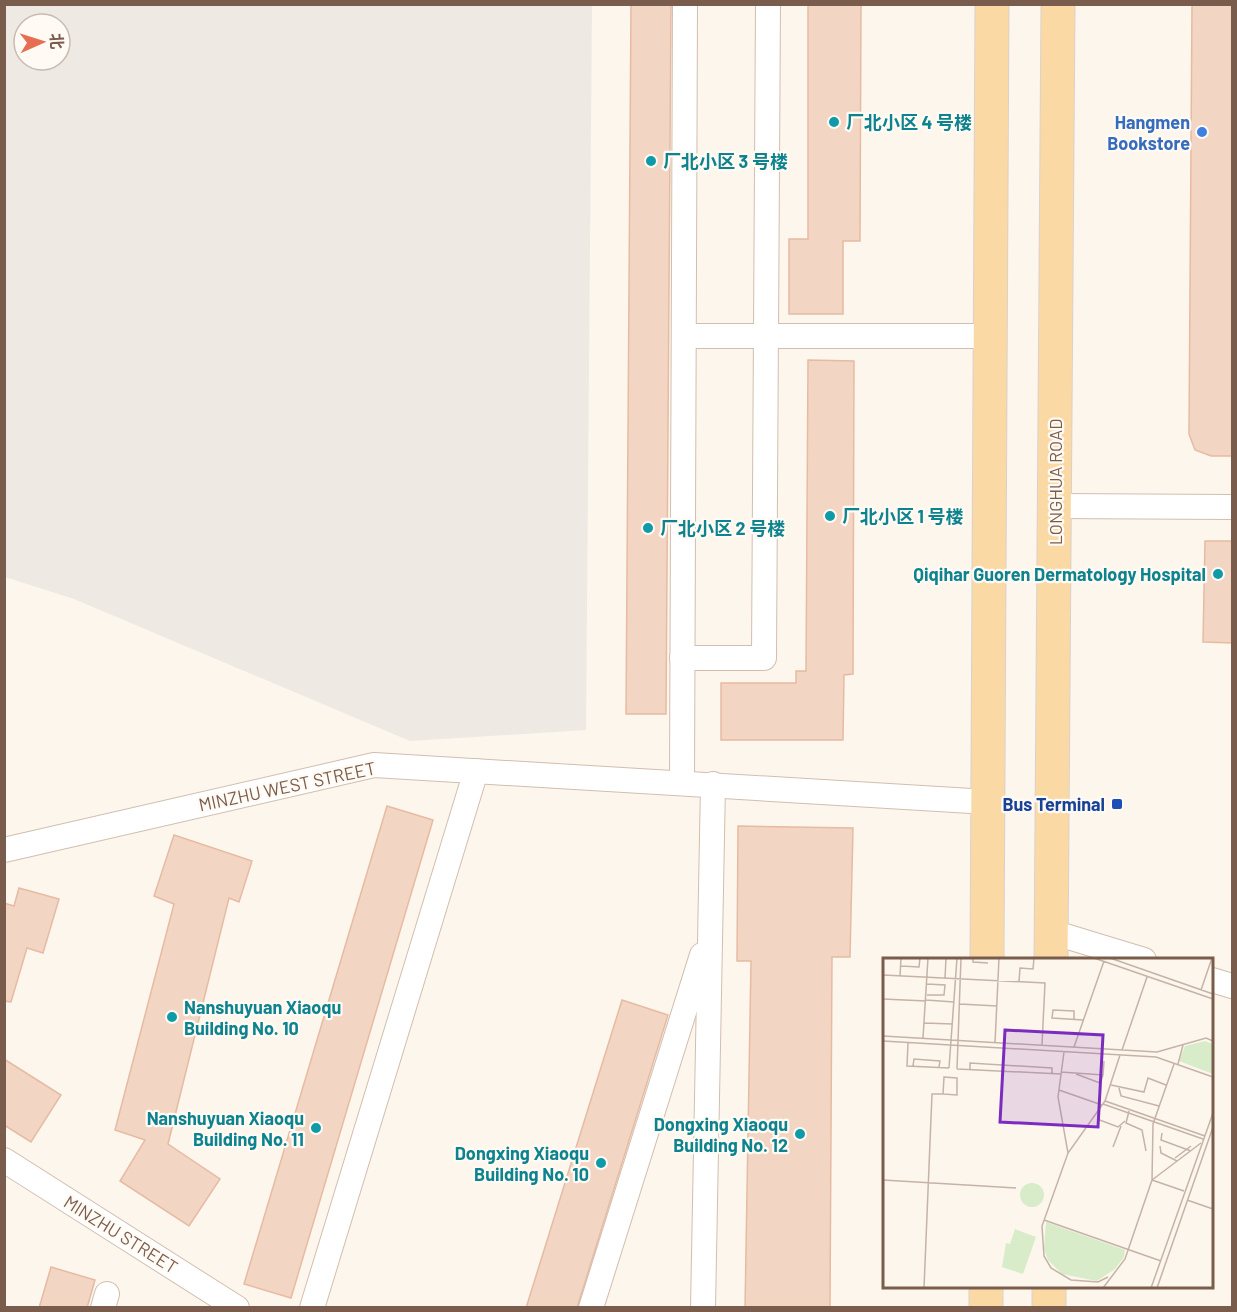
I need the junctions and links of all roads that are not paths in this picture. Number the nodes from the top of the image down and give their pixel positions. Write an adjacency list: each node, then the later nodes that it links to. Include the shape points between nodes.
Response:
1 (686, 4): 5 (street)
2 (768, 4): 6 (street)
3 (992, 4): 7 (main road)
4 (1058, 4): 8 (main road, LONGHUA ROAD)
5 (684, 336): 6 (street); 10 (street)
6 (766, 336): 7 (street); 10 (street, via 764,658)
7 (990, 336): 14 (main road)
8 (1055, 506): 9 (street); 17 (main road, LONGHUA ROAD)
9 (1233, 507)
10 (682, 658): 12 (street)
11 (476, 771): 12 (street, MINZHU WEST STREET); 15 (street, MINZHU WEST STREET, via 374,765); 26 (street)
12 (682, 782): 13 (street, MINZHU WEST STREET)
13 (713, 784): 14 (street, MINZHU WEST STREET); 16 (street)
14 (988, 802): 18 (main road)
15 (4, 850)
16 (710, 927): 27 (street); 28 (street)
17 (1052, 946): 19 (street)
18 (987, 958)
19 (1131, 958)
20 (1213, 980): 21 (street)
21 (1233, 986)
22 (4, 1160): 25 (street, MINZHU STREET)
23 (986, 1288): 29 (main road)
24 (1049, 1288): 30 (main road)
25 (237, 1308)
26 (312, 1308)
27 (591, 1308)
28 (703, 1308)
29 (986, 1308)
30 (1049, 1308)

